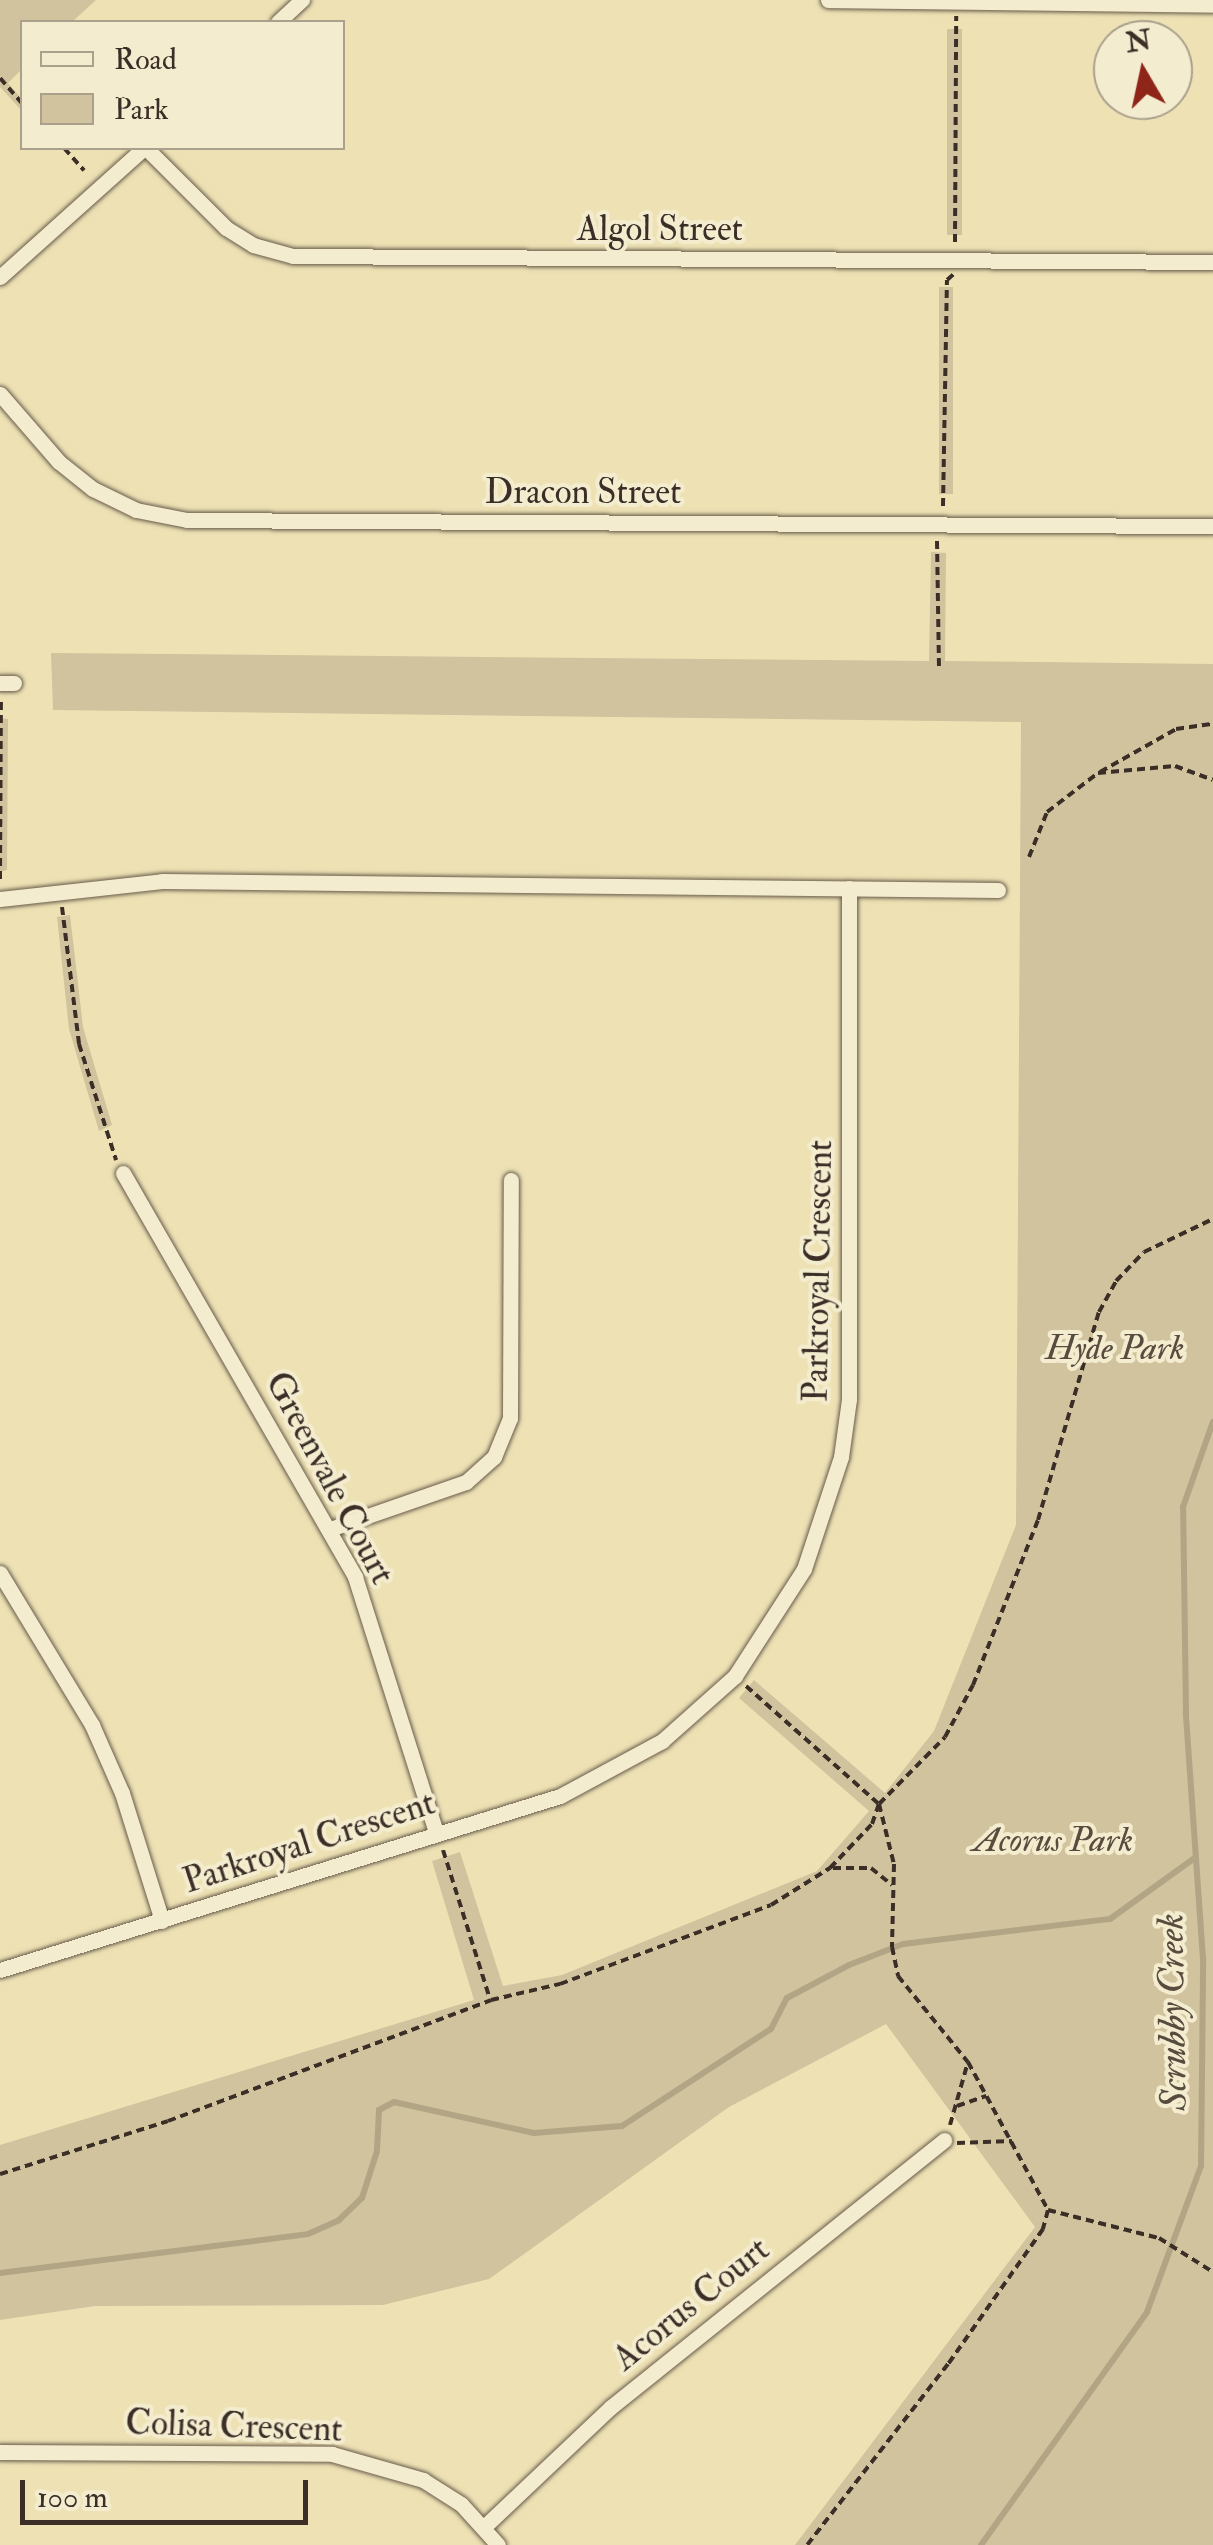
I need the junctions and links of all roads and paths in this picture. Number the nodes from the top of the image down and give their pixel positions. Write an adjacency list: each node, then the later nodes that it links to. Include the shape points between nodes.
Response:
1 (302, 0): 5 (street)
2 (828, 0): 3 (street)
3 (956, 2): 4 (street); 12 (path)
4 (1213, 6)
5 (280, 20)
6 (0, 78): 7 (path)
7 (20, 101)
8 (66, 150): 11 (path)
9 (143, 150): 15 (street)
10 (147, 150): 13 (street, Algol Street, via 226,228 253,245 293,256)
11 (84, 170)
12 (955, 250)
13 (1213, 262)
14 (954, 274): 17 (path, via 946,280 944,506)
15 (0, 277)
16 (0, 394): 18 (street, Dracon Street, via 59,462 93,489 136,510 187,520)
17 (928, 506)
18 (1213, 526)
19 (925, 541): 20 (path, via 938,541)
20 (938, 668)
21 (5, 683): 26 (path)
22 (1213, 724): 23 (path, via 1176,729)
23 (1098, 773): 24 (path, via 1163,765); 25 (path, via 1047,812)
24 (1213, 780)
25 (1030, 857)
26 (0, 879)
27 (60, 888): 28 (street, via 162,882); 30 (street); 31 (path, via 79,1044 106,1143)
28 (849, 888): 29 (street); 36 (street, Parkroyal Crescent, via 849,1399 841,1457 804,1569)
29 (998, 890)
30 (0, 899)
31 (123, 1172): 34 (street, Greenvale Court)
32 (511, 1180): 34 (street, via 510,1418 494,1457 466,1482)
33 (1213, 1219): 37 (path, via 1144,1252 1116,1281 1099,1312 1038,1520 973,1686 944,1738)
34 (330, 1529): 38 (street, Greenvale Court, via 371,1618)
35 (0, 1573): 41 (street, via 92,1724)
36 (735, 1676): 37 (path); 38 (street, Parkroyal Crescent, via 705,1708 617,1770 560,1796)
37 (879, 1804): 39 (path, via 872,1824); 40 (path, via 891,1844)
38 (436, 1832): 41 (street, Parkroyal Crescent); 43 (path)
39 (830, 1868): 40 (path, via 871,1868); 43 (path, via 771,1905 560,1984)
40 (892, 1886): 44 (path, via 898,1976 942,2022)
41 (162, 1921): 42 (street, Parkroyal Crescent)
42 (0, 1970)
43 (491, 2000): 49 (path, via 168,2120)
44 (968, 2062): 45 (path); 46 (path)
45 (986, 2096): 46 (path); 48 (path)
46 (958, 2106): 47 (path)
47 (944, 2140): 48 (path, via 974,2147); 53 (street, Acorus Court, via 611,2407)
48 (1012, 2141): 50 (path)
49 (0, 2174)
50 (1048, 2210): 51 (path, via 1158,2238); 55 (path, via 1043,2230 948,2364)
51 (1213, 2272)
52 (0, 2452): 53 (street, Colisa Crescent, via 332,2454 423,2480)
53 (485, 2526): 54 (street, Colisa Crescent)
54 (498, 2545)
55 (807, 2545)

